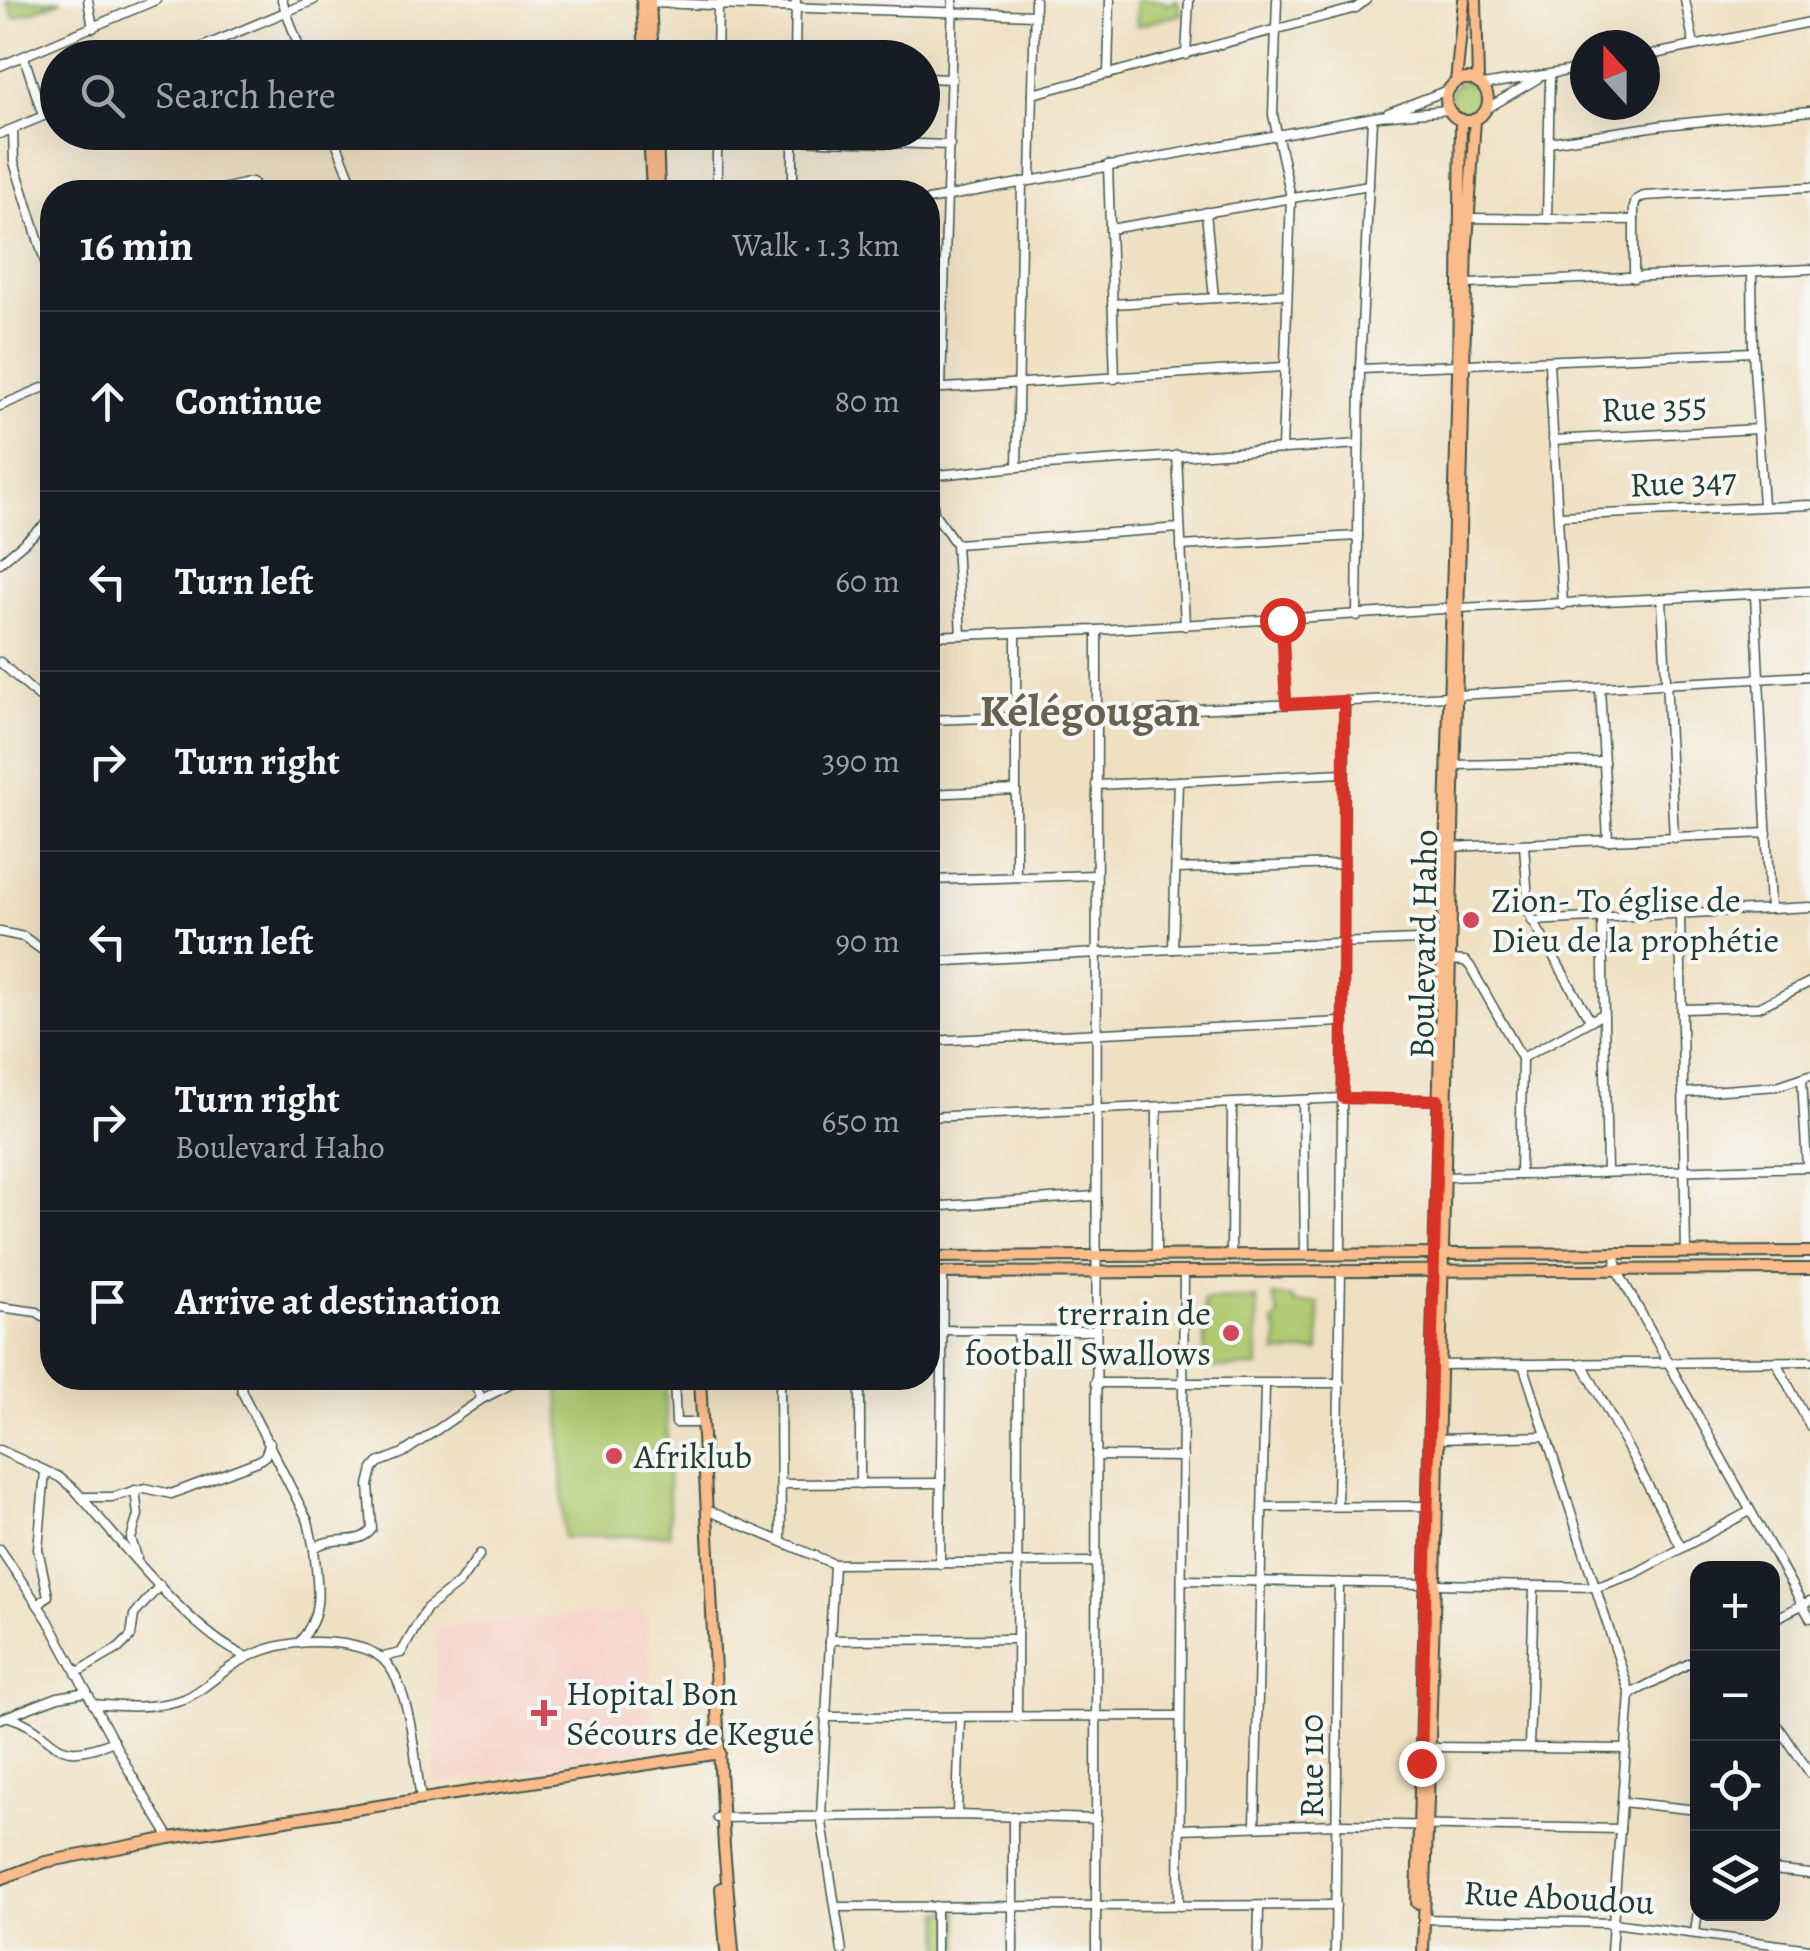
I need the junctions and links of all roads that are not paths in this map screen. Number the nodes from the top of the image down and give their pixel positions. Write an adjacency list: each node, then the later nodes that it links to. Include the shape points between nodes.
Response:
1 (88, 0): 21 (street)
2 (156, 0): 21 (street)
3 (282, 0): 17 (street)
4 (314, 0): 17 (street)
5 (954, 0): 18 (street)
6 (1035, 0): 19 (street)
7 (1110, 0): 37 (street)
8 (1189, 0): 33 (street)
9 (1277, 0): 22 (street)
10 (1366, 0): 22 (street)
11 (1490, 0): 14 (street)
12 (1685, 0): 30 (street)
13 (648, 1): 15 (street); 26 (main road); 27 (main road)
14 (1472, 1): 41 (main road); 42 (main road)
15 (718, 4): 16 (street); 28 (street)
16 (796, 4): 18 (street); 29 (street)
17 (285, 11): 24 (street); 25 (street)
18 (953, 12): 19 (street); 40 (street)
19 (1035, 15): 43 (street)
20 (1810, 23): 30 (street)
21 (94, 28): 23 (street)
22 (1276, 32): 33 (street); 54 (street)
23 (65, 40)
24 (218, 40)
25 (297, 40)
26 (645, 40)
27 (651, 40)
28 (718, 40)
29 (795, 40)
30 (1694, 45): 32 (street)
31 (40, 50): 34 (street)
32 (1660, 53)
33 (1186, 54): 37 (street)
34 (24, 57): 35 (street); 44 (street)
35 (0, 66)
36 (1570, 71): 38 (street)
37 (1108, 74): 43 (street)
38 (1546, 76): 41 (street); 45 (street); 55 (street)
39 (940, 79): 40 (street)
40 (952, 79): 57 (street)
41 (1480, 83): 42 (main road, via 1467,78); 45 (main road)
42 (1452, 86): 46 (main road); 48 (street)
43 (1033, 94): 71 (street)
44 (40, 104)
45 (1486, 108): 50 (main road)
46 (1449, 110): 48 (street); 51 (main road)
47 (1810, 111): 55 (street)
48 (1376, 117): 54 (street); 72 (street)
49 (40, 118): 52 (street)
50 (1475, 119): 51 (main road); 78 (main road, Boulevard Haho)
51 (1461, 120): 94 (main road, Boulevard Haho)
52 (13, 129): 53 (street); 63 (street)
53 (0, 134)
54 (1276, 135): 64 (street); 75 (street)
55 (1549, 142): 79 (street)
56 (940, 144): 57 (street)
57 (950, 145): 74 (street)
58 (339, 150): 66 (street)
59 (650, 150): 67 (main road)
60 (658, 150): 68 (main road)
61 (717, 150): 69 (street)
62 (793, 150): 70 (street)
63 (14, 162): 65 (street); 82 (street)
64 (1108, 165): 71 (street); 81 (street)
65 (0, 168)
66 (351, 180)
67 (651, 180)
68 (659, 180)
69 (717, 180)
70 (793, 180)
71 (1027, 181): 74 (street); 98 (street)
72 (1369, 185): 75 (street); 96 (street)
73 (1810, 187): 80 (street, via 1644,196 1636,200)
74 (949, 196): 76 (street); 91 (street)
75 (1290, 197): 77 (street); 87 (street)
76 (940, 198)
77 (1206, 212): 81 (street); 88 (street)
78 (1468, 218): 79 (street); 86 (main road, Boulevard Haho)
79 (1547, 219): 80 (street)
80 (1634, 220): 85 (street)
81 (1110, 228): 89 (street)
82 (40, 232)
83 (1810, 269): 84 (street)
84 (1752, 272): 85 (street); 92 (street)
85 (1634, 278): 86 (street)
86 (1468, 284): 94 (main road, Boulevard Haho)
87 (1286, 294): 88 (street); 95 (street)
88 (1214, 298): 89 (street)
89 (1112, 304): 97 (street)
90 (940, 314): 91 (street)
91 (943, 314): 99 (street)
92 (1753, 352): 93 (street); 102 (street)
93 (1549, 363): 94 (street); 103 (street)
94 (1462, 364): 96 (street); 123 (main road, Boulevard Haho)
95 (1283, 368): 97 (street); 105 (street)
96 (1360, 370): 104 (street)
97 (1115, 379): 98 (street)
98 (1021, 383): 99 (street); 107 (street)
99 (942, 388)
100 (40, 389): 101 (street)
101 (0, 406)
102 (1758, 429): 103 (street, Rue 355); 109 (street)
103 (1553, 440): 111 (street)
104 (1359, 444): 105 (street); 115 (street)
105 (1282, 449): 106 (street)
106 (1178, 455): 107 (street); 113 (street)
107 (1017, 467): 108 (street)
108 (940, 475)
109 (1763, 505): 110 (street, Rue 347); 111 (street, Rue 347)
110 (1810, 506)
111 (1558, 516): 122 (street)
112 (940, 521): 116 (street)
113 (1180, 528): 116 (street); 117 (street)
114 (40, 529): 118 (street)
115 (1358, 536): 117 (street); 124 (street)
116 (956, 544): 129 (street)
117 (1181, 546): 126 (street)
118 (0, 563)
119 (1810, 592): 120 (street)
120 (1755, 594): 121 (street); 133 (street)
121 (1662, 600): 122 (street); 134 (street)
122 (1563, 605): 123 (street)
123 (1455, 608): 124 (street); 136 (main road, Boulevard Haho)
124 (1358, 616): 125 (street)
125 (1282, 620): 126 (street); 139 (street)
126 (1184, 626): 127 (street)
127 (1097, 630): 128 (street); 140 (street)
128 (1016, 634): 129 (street); 141 (street)
129 (961, 635): 130 (street)
130 (940, 636)
131 (0, 662): 137 (street)
132 (1810, 676): 133 (street)
133 (1760, 679): 134 (street); 150 (street)
134 (1666, 684): 135 (street); 151 (street)
135 (1600, 688): 136 (street); 143 (street)
136 (1453, 696): 138 (street); 144 (main road, Boulevard Haho)
137 (38, 698)
138 (1344, 701): 139 (street); 145 (street)
139 (1286, 704): 140 (street)
140 (1096, 714): 147 (street)
141 (1016, 717): 142 (street); 148 (street)
142 (940, 720)
143 (1604, 762): 144 (street); 152 (street)
144 (1450, 763): 154 (main road, Boulevard Haho)
145 (1344, 773): 146 (street); 155 (street)
146 (1178, 781): 147 (street); 156 (street)
147 (1096, 785): 157 (street)
148 (1016, 790): 149 (street); 158 (street)
149 (940, 793)
150 (1767, 833): 151 (street); 161 (street)
151 (1674, 838): 152 (street)
152 (1608, 841): 153 (street)
153 (1524, 845): 154 (street); 164 (street)
154 (1450, 847): 166 (main road, Boulevard Haho)
155 (1344, 864): 156 (street); 167 (street)
156 (1176, 869): 169 (street)
157 (1096, 875): 158 (street); 170 (street)
158 (1016, 877): 159 (street)
159 (940, 880)
160 (1810, 906): 161 (street)
161 (1770, 908): 162 (street)
162 (1680, 913): 163 (street); 174 (street)
163 (1602, 917): 164 (street); 175 (street)
164 (1532, 921): 176 (street)
165 (0, 932): 168 (street)
166 (1447, 939): 167 (street); 171 (main road, Boulevard Haho); 185 (main road, Boulevard Haho)
167 (1343, 942): 169 (street); 177 (street)
168 (40, 948)
169 (1174, 949): 170 (street)
170 (1097, 954): 172 (street); 178 (street)
171 (1450, 960): 180 (street, via 1470,966); 194 (main road, Boulevard Haho)
172 (940, 961)
173 (1810, 982): 174 (street, via 1759,1006)
174 (1682, 1010): 182 (street)
175 (1603, 1014): 176 (street); 192 (street)
176 (1590, 1020): 180 (street)
177 (1343, 1022): 178 (street); 183 (street)
178 (1096, 1033): 179 (street); 188 (street)
179 (940, 1040)
180 (1522, 1058): 193 (street)
181 (1806, 1077): 182 (street, via 1777,1086); 190 (street)
182 (1684, 1093): 191 (street)
183 (1343, 1098): 184 (street); 185 (street); 203 (street)
184 (1303, 1100): 186 (street); 201 (street)
185 (1438, 1100): 199 (main road, Boulevard Haho)
186 (1232, 1105): 187 (street); 200 (street)
187 (1157, 1108): 188 (street); 204 (street)
188 (1096, 1110): 189 (street); 195 (street)
189 (940, 1116)
190 (1809, 1166): 191 (street)
191 (1685, 1170): 192 (street); 202 (street)
192 (1608, 1172): 193 (street)
193 (1520, 1175): 194 (street)
194 (1445, 1176): 199 (main road, Boulevard Haho)
195 (1095, 1196): 196 (street); 206 (street)
196 (940, 1206)
197 (1617, 1252): 199 (main road); 202 (main road); 207 (street)
198 (1810, 1252): 202 (main road)
199 (1438, 1253): 203 (main road); 210 (main road, Boulevard Haho)
200 (1231, 1254): 201 (main road); 204 (main road)
201 (1305, 1254): 203 (main road)
202 (1686, 1254)
203 (1341, 1255)
204 (1156, 1256): 206 (main road)
205 (940, 1257): 206 (main road)
206 (1096, 1257): 214 (street)
207 (1616, 1268): 208 (main road); 210 (main road); 222 (street)
208 (1810, 1269)
209 (1341, 1270): 210 (main road); 211 (main road); 227 (street)
210 (1438, 1271): 223 (main road, Boulevard Haho); 254 (main road, Boulevard Haho)
211 (1184, 1272): 214 (main road); 228 (street)
212 (940, 1273): 213 (main road)
213 (944, 1273): 214 (main road); 217 (street)
214 (1095, 1274): 219 (street)
215 (0, 1307): 216 (street)
216 (40, 1314)
217 (942, 1330): 218 (street); 248 (street)
218 (1018, 1330): 219 (street); 265 (street)
219 (1094, 1331): 226 (street)
220 (1810, 1361): 221 (street)
221 (1776, 1362): 222 (street); 240 (street)
222 (1668, 1363): 225 (street); 257 (street)
223 (1440, 1364): 224 (street); 242 (main road, Boulevard Haho)
224 (1522, 1364): 225 (street); 241 (street)
225 (1582, 1364): 259 (street)
226 (1095, 1383): 228 (street); 245 (street)
227 (1340, 1383): 229 (street); 253 (street)
228 (1182, 1384): 229 (street); 246 (street)
229 (1265, 1384): 255 (street)
230 (242, 1390): 243 (street)
231 (478, 1390): 238 (street)
232 (500, 1390): 238 (street)
233 (675, 1390): 239 (street, via 676,1423)
234 (697, 1390): 239 (main road)
235 (698, 1390): 256 (main road)
236 (780, 1390): 249 (street)
237 (860, 1390): 250 (street)
238 (482, 1399): 261 (street, via 378,1463 369,1485 374,1522 366,1536)
239 (696, 1422): 302 (main road)
240 (1810, 1426)
241 (1547, 1436): 242 (street); 274 (street)
242 (1438, 1439): 271 (main road, Boulevard Haho)
243 (270, 1444): 251 (street, via 258,1461 172,1494); 261 (street)
244 (0, 1450): 247 (street)
245 (1096, 1456): 246 (street); 264 (street)
246 (1183, 1457): 268 (street)
247 (45, 1472): 252 (street); 276 (street, via 38,1548 48,1596)
248 (940, 1483): 250 (street); 267 (street)
249 (781, 1484): 250 (street); 258 (street)
250 (860, 1484)
251 (135, 1490): 252 (street); 263 (street, via 138,1515 131,1539)
252 (81, 1497): 263 (street)
253 (1338, 1506): 254 (street); 255 (street)
254 (1428, 1506): 271 (main road, Boulevard Haho)
255 (1263, 1507): 269 (street)
256 (707, 1510): 258 (street); 302 (main road)
257 (1750, 1511): 259 (street); 275 (street)
258 (781, 1540): 266 (street)
259 (1681, 1547): 274 (street)
260 (0, 1549): 276 (street)
261 (314, 1549): 279 (street)
262 (480, 1554): 285 (street, via 459,1583 426,1608 401,1652)
263 (137, 1560): 272 (street)
264 (1096, 1562): 265 (street); 295 (street)
265 (1016, 1563): 267 (street); 282 (street)
266 (834, 1564): 267 (street); 281 (street)
267 (940, 1564)
268 (1183, 1580): 269 (street); 291 (street)
269 (1262, 1582): 270 (street); 313 (street)
270 (1340, 1582): 271 (street); 312 (street, Rue 110)
271 (1430, 1584): 273 (street); 299 (main road, Boulevard Haho); 314 (main road, Boulevard Haho)
272 (160, 1585): 284 (street, via 227,1648); 287 (street, via 134,1615 131,1636)
273 (1534, 1586): 274 (street); 300 (street)
274 (1598, 1587): 289 (street)
275 (1806, 1603): 277 (street); 278 (street)
276 (39, 1605): 287 (street)
277 (1780, 1616)
278 (1810, 1618)
279 (314, 1625): 280 (street); 283 (street)
280 (302, 1640): 283 (street); 284 (street)
281 (829, 1640): 282 (street); 292 (street)
282 (1015, 1640): 294 (street)
283 (322, 1641): 285 (street, via 367,1648)
284 (247, 1658): 290 (street, via 174,1702)
285 (383, 1658): 304 (street, via 402,1695)
286 (1690, 1663): 289 (street)
287 (76, 1673): 288 (street)
288 (86, 1692): 290 (street); 296 (street)
289 (1630, 1694): 301 (street)
290 (94, 1704): 298 (street)
291 (1180, 1716): 295 (street); 315 (street)
292 (825, 1717): 293 (street); 308 (street)
293 (960, 1717): 294 (street); 307 (street)
294 (1016, 1717): 295 (street)
295 (1096, 1717): 311 (street)
296 (5, 1718): 298 (street, via 34,1728 63,1751 87,1752)
297 (1780, 1728): 303 (street)
298 (114, 1741): 317 (street)
299 (1430, 1747): 300 (street); 314 (main road, Boulevard Haho)
300 (1529, 1748): 301 (street)
301 (1626, 1749): 305 (street)
302 (717, 1755): 304 (main road); 310 (main road)
303 (1809, 1768)
304 (421, 1799): 317 (main road)
305 (1622, 1802): 306 (street); 316 (street)
306 (1690, 1809)
307 (957, 1815): 308 (street); 309 (street)
308 (821, 1816): 310 (street); 326 (street)
309 (1013, 1816): 311 (street); 321 (street)
310 (720, 1818): 333 (main road); 334 (main road)
311 (1098, 1819): 323 (street)
312 (1338, 1824): 313 (street); 314 (street); 325 (street, Rue 110)
313 (1254, 1826): 315 (street)
314 (1423, 1828): 316 (street); 328 (main road, Boulevard Haho); 341 (main road, Boulevard Haho)
315 (1179, 1829): 324 (street)
316 (1620, 1829): 330 (street)
317 (170, 1838): 319 (main road)
318 (1780, 1871): 320 (street)
319 (3, 1874)
320 (1810, 1874)
321 (1013, 1905): 322 (street); 323 (street); 337 (street)
322 (936, 1906): 326 (street); 336 (street)
323 (1098, 1906): 324 (street); 338 (street)
324 (1179, 1906): 327 (street)
325 (1336, 1906): 327 (street); 340 (street, Rue 110)
326 (837, 1907): 335 (street)
327 (1258, 1907): 339 (street)
328 (1424, 1918): 330 (street, Rue Aboudou); 341 (main road, Boulevard Haho)
329 (1697, 1921): 331 (street)
330 (1613, 1923): 331 (street, Rue Aboudou); 342 (street)
331 (1696, 1932): 332 (street, Rue Aboudou)
332 (1810, 1950)
333 (726, 1951)
334 (734, 1951)
335 (842, 1951)
336 (936, 1951)
337 (1013, 1951)
338 (1096, 1951)
339 (1258, 1951)
340 (1335, 1951)
341 (1419, 1951)
342 (1611, 1951)

